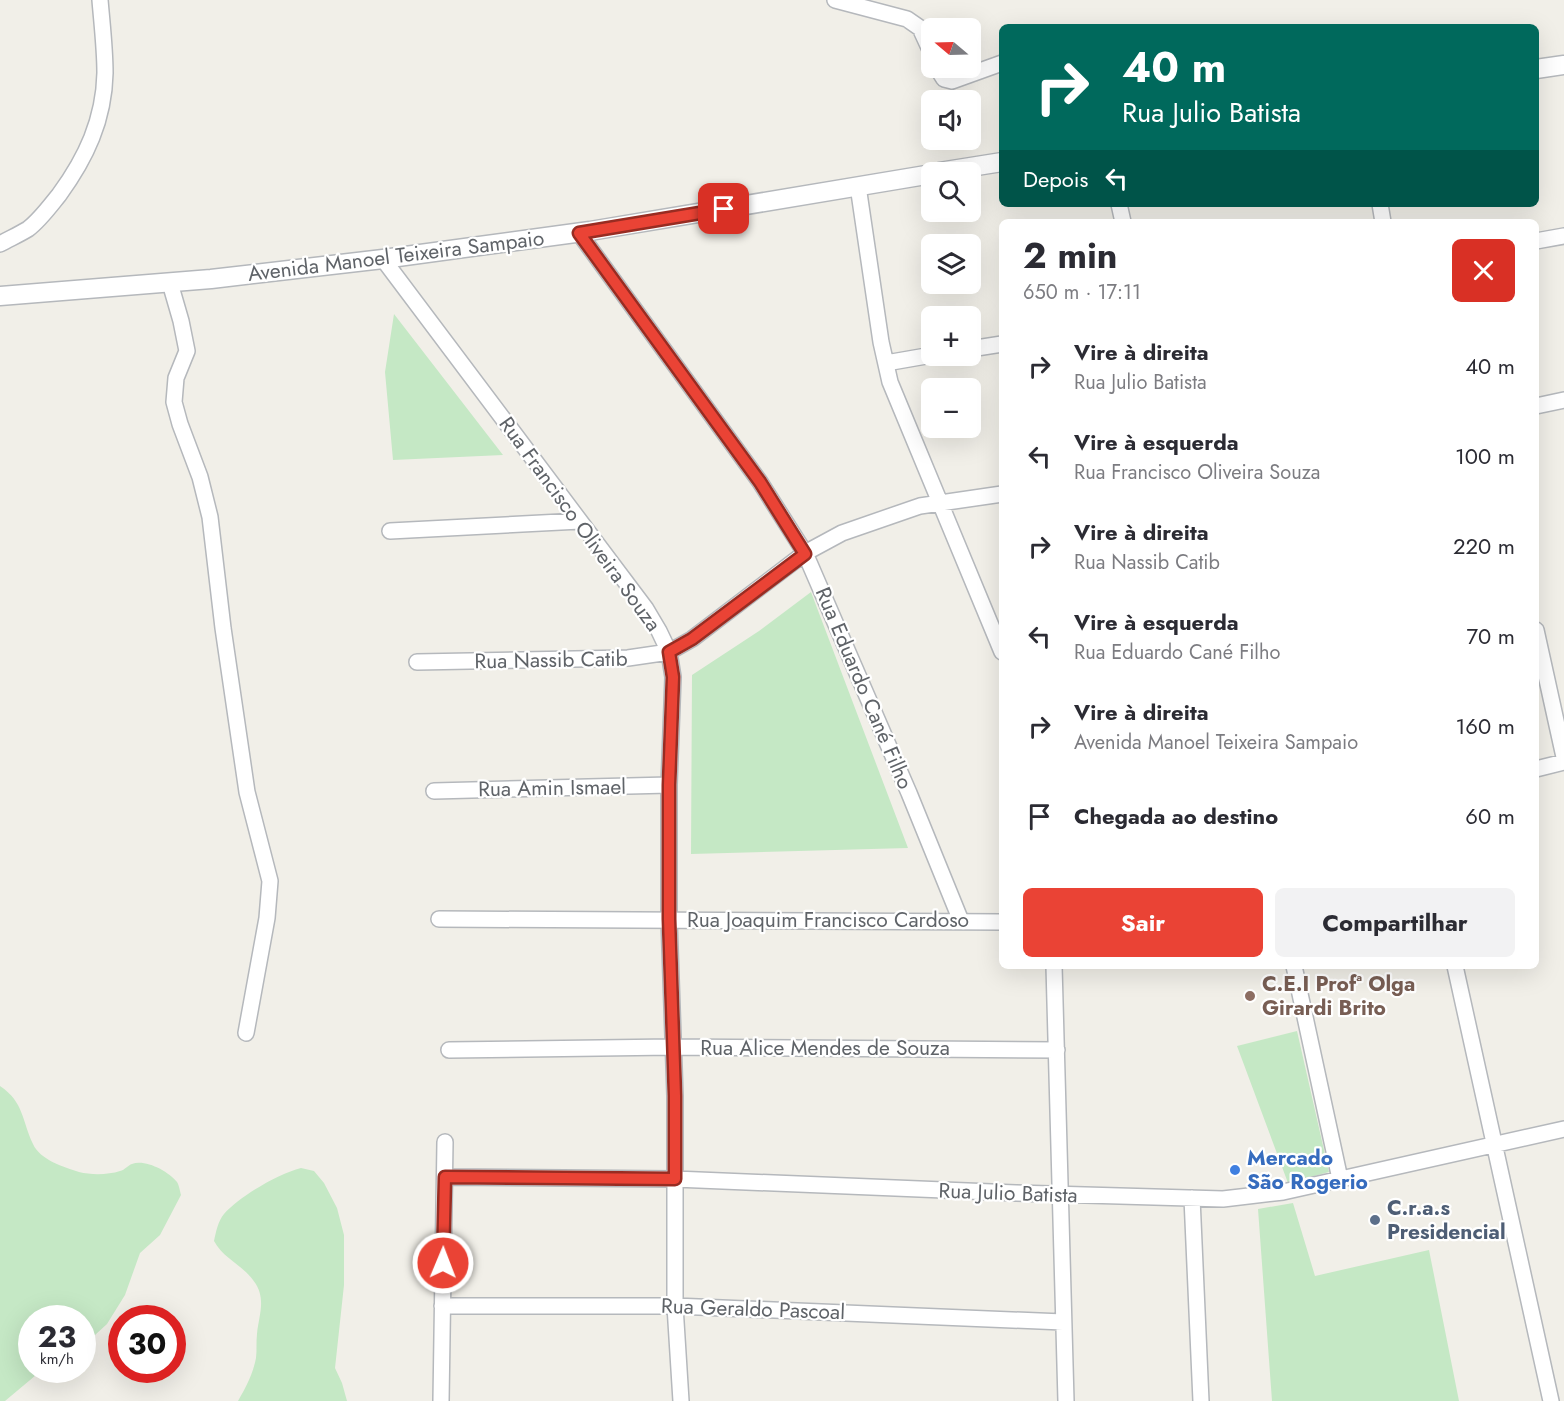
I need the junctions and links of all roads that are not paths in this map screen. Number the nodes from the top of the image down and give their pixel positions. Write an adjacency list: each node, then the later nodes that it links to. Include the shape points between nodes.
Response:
1 (100, 0): 17 (street, via 104,91 90,146 41,216 29,228)
2 (835, 0): 3 (street, via 908,19)
3 (921, 30)
4 (999, 64): 7 (street)
5 (1564, 65): 6 (street)
6 (1539, 69)
7 (981, 71)
8 (943, 78): 9 (street)
9 (960, 78)
10 (999, 162): 11 (street)
11 (981, 165)
12 (921, 176): 13 (street, Avenida Manoel Teixeira Sampaio)
13 (858, 186): 14 (street, Avenida Manoel Teixeira Sampaio); 24 (street)
14 (579, 233): 18 (street, Avenida Manoel Teixeira Sampaio); 31 (street, Rua Eduardo Cané Filho, via 760,482)
15 (1564, 236): 16 (street)
16 (1539, 240)
17 (0, 243)
18 (383, 259): 19 (street, Avenida Manoel Teixeira Sampaio); 29 (street, Rua Francisco Oliveira Souza)
19 (170, 283): 20 (street, Avenida Manoel Teixeira Sampaio); 48 (street, via 187,351 176,378 174,402 210,517 247,792 270,881)
20 (0, 296)
21 (999, 344): 22 (street)
22 (981, 347)
23 (921, 357): 24 (street)
24 (886, 363): 28 (street, via 900,408)
25 (1564, 400): 26 (street)
26 (1539, 405)
27 (999, 494): 28 (street, Rua Nassib Catib)
28 (941, 504): 31 (street, Rua Nassib Catib, via 875,520); 32 (street)
29 (580, 521): 30 (street); 34 (street, Rua Francisco Oliveira Souza, via 646,609)
30 (390, 531)
31 (805, 554): 34 (street, Rua Nassib Catib); 43 (street, Rua Eduardo Cané Filho)
32 (999, 644)
33 (1539, 644): 36 (street)
34 (669, 652): 35 (street, Rua Nassib Catib, via 617,659); 39 (street, Rua Francisco Oliveira Souza, via 673,708)
35 (417, 663)
36 (1564, 757)
37 (1564, 762): 38 (street)
38 (1539, 768)
39 (669, 785): 40 (street, Rua Amin Ismael); 41 (street, Rua Francisco Oliveira Souza)
40 (434, 791)
41 (669, 919): 42 (street, Rua Joaquim Francisco Cardoso); 43 (street, Rua Joaquim Francisco Cardoso); 49 (street, Rua Francisco Oliveira Souza)
42 (439, 920)
43 (961, 921): 44 (street, Rua Joaquim Francisco Cardoso)
44 (999, 922)
45 (1054, 969): 51 (street)
46 (1295, 969): 57 (street)
47 (1456, 969): 54 (street)
48 (246, 1033)
49 (672, 1047): 50 (street, Rua Alice Mendes de Souza); 51 (street, Rua Alice Mendes de Souza); 56 (street, Rua Francisco Oliveira Souza)
50 (449, 1050)
51 (1057, 1050): 58 (street)
52 (1564, 1129): 54 (street, Rua Julio Batista)
53 (445, 1142): 55 (street)
54 (1494, 1144): 57 (street, Rua Julio Batista); 67 (street)
55 (445, 1177): 56 (street, Rua Julio Batista); 60 (street)
56 (675, 1179): 58 (street, Rua Julio Batista); 61 (street, Rua Francisco Oliveira Souza)
57 (1340, 1179): 59 (street, Rua Julio Batista, via 1283,1192 1223,1199)
58 (1059, 1195): 59 (street, Rua Julio Batista); 62 (street)
59 (1192, 1198): 66 (street)
60 (442, 1306): 61 (street, Rua Geraldo Pascoal); 63 (street)
61 (675, 1306): 62 (street, Rua Geraldo Pascoal); 64 (street, Rua Francisco Oliveira Souza)
62 (1063, 1322): 65 (street)
63 (441, 1401)
64 (681, 1401)
65 (1066, 1401)
66 (1201, 1401)
67 (1551, 1401)

